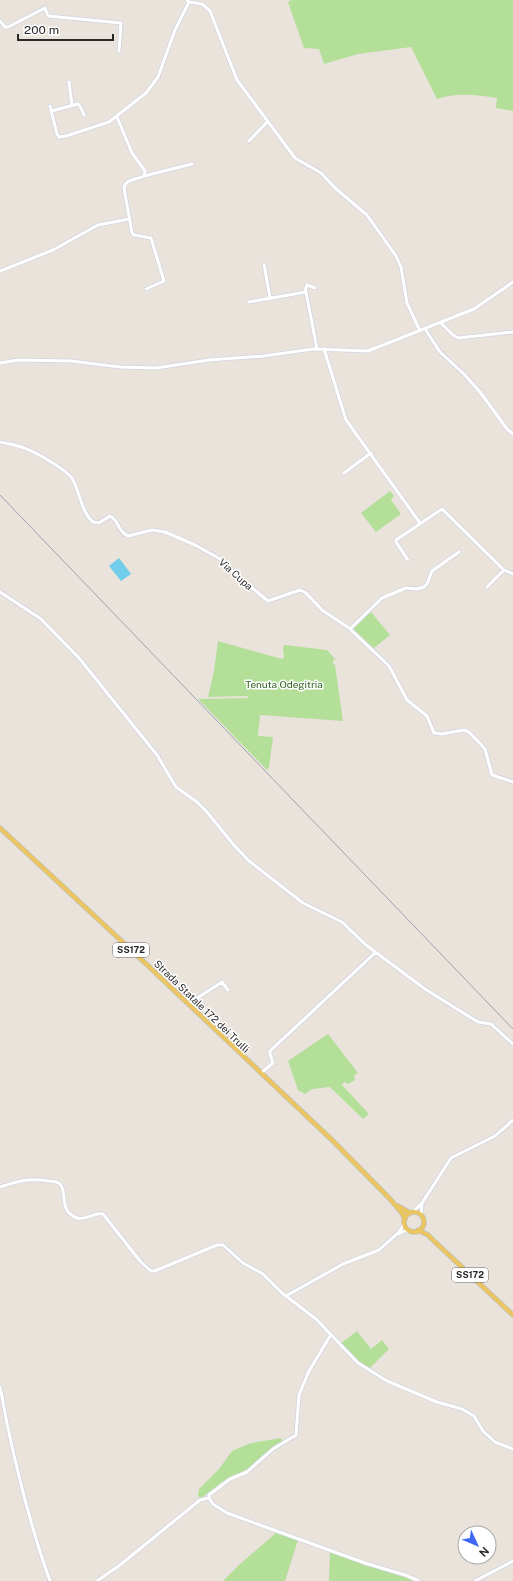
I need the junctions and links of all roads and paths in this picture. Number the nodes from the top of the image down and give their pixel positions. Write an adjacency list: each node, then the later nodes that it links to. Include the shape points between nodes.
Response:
1 (188, 1): 9 (street, via 158,78 146,93); 10 (street, via 202,4 210,11 236,80)
2 (0, 21): 3 (street, via 5,27 9,27 45,8 48,16 121,23)
3 (118, 51)
4 (69, 82): 5 (street)
5 (72, 105): 7 (street); 8 (street, via 78,104)
6 (50, 106): 7 (street)
7 (51, 111): 9 (street, via 59,137 109,122)
8 (84, 115)
9 (117, 117): 13 (street, via 132,153 145,171)
10 (268, 121): 11 (street); 25 (street, via 295,158 321,173 367,215 377,228 398,260 407,303)
11 (249, 141)
12 (192, 164): 13 (street)
13 (144, 176): 14 (street, via 128,181 124,186)
14 (129, 219): 16 (street, via 98,225 53,250); 19 (street, via 132,234 151,238 164,281)
15 (264, 264): 21 (street)
16 (0, 271)
17 (513, 282): 23 (street, via 479,306)
18 (315, 288): 20 (street, via 307,285)
19 (146, 289)
20 (305, 291): 21 (street); 27 (street)
21 (270, 298): 22 (street)
22 (249, 302)
23 (441, 323): 24 (street); 26 (street, via 458,338)
24 (425, 329): 25 (street); 30 (street, via 440,352 472,383)
25 (420, 331): 28 (street, via 368,351)
26 (513, 332)
27 (317, 349): 28 (street); 29 (street, via 156,368 71,361 18,360)
28 (324, 349): 32 (street, via 346,420)
29 (0, 363)
30 (513, 434)
31 (0, 442): 41 (street, Via Cupa, via 32,451 67,473 73,479 86,514 92,522 99,523 110,516 128,536 152,530 165,532 222,560 268,601 303,591 322,610)
32 (371, 453): 33 (street); 34 (street)
33 (344, 473)
34 (420, 523): 36 (street, via 396,541); 37 (street, via 443,510)
35 (459, 552): 41 (street, via 432,571 424,587 406,588 382,598)
36 (408, 560)
37 (504, 570): 38 (street); 39 (street)
38 (513, 574)
39 (487, 587)
40 (0, 592): 44 (street, via 41,619 79,658 158,754 176,787 206,811 249,861 303,903 342,922)
41 (350, 629): 42 (street, Via Cupa, via 388,666 407,700 427,716 434,733 464,730 470,732 485,749 492,775)
42 (513, 782)
43 (0, 828): 46 (main road, Strada Statale 172 dei Trulli / SS172)
44 (376, 952): 47 (street, via 425,989 478,1022 491,1024); 48 (street, via 276,1045 270,1054 273,1063)
45 (228, 990): 46 (street, via 222,982)
46 (188, 1004): 48 (main road, Strada Statale 172 dei Trulli / SS172)
47 (513, 1044)
48 (261, 1073): 51 (main road, Strada Statale 172 dei Trulli / SS172, via 333,1141)
49 (513, 1120): 52 (street, via 495,1136 451,1158)
50 (0, 1187): 62 (street, via 33,1179 60,1184 63,1189 64,1206 70,1213 78,1219 103,1214 151,1271 217,1245 223,1245 242,1263 262,1274)
51 (390, 1200): 53 (main road, Strada Statale 172 dei Trulli, via 405,1211); 55 (main road, Strada Statale 172 dei Trulli / SS172)
52 (422, 1203): 53 (street); 54 (street)
53 (412, 1212): 54 (main road, Strada Statale 172 dei Trulli); 55 (main road)
54 (421, 1215): 57 (main road)
55 (405, 1219): 56 (main road)
56 (404, 1224): 59 (main road); 61 (street)
57 (423, 1226): 58 (main road); 60 (main road)
58 (418, 1230): 59 (main road); 60 (main road)
59 (410, 1231): 61 (street, via 404,1231)
60 (428, 1235): 63 (main road, SS172)
61 (396, 1236): 62 (street, via 379,1250 343,1264)
62 (286, 1296): 64 (street, via 316,1320)
63 (513, 1315)
64 (330, 1336): 66 (street, via 358,1363 387,1381 437,1402 462,1409 474,1416 483,1431 495,1442); 67 (street, via 309,1370 298,1395 296,1435 273,1448 247,1472 215,1490)
65 (0, 1387): 69 (street, via 32,1527)
66 (513, 1449)
67 (209, 1498): 70 (street, via 200,1500); 71 (street, via 213,1504 227,1513)
68 (513, 1561): 72 (street)
69 (50, 1581)
70 (97, 1581)
71 (419, 1581)
72 (476, 1581)

